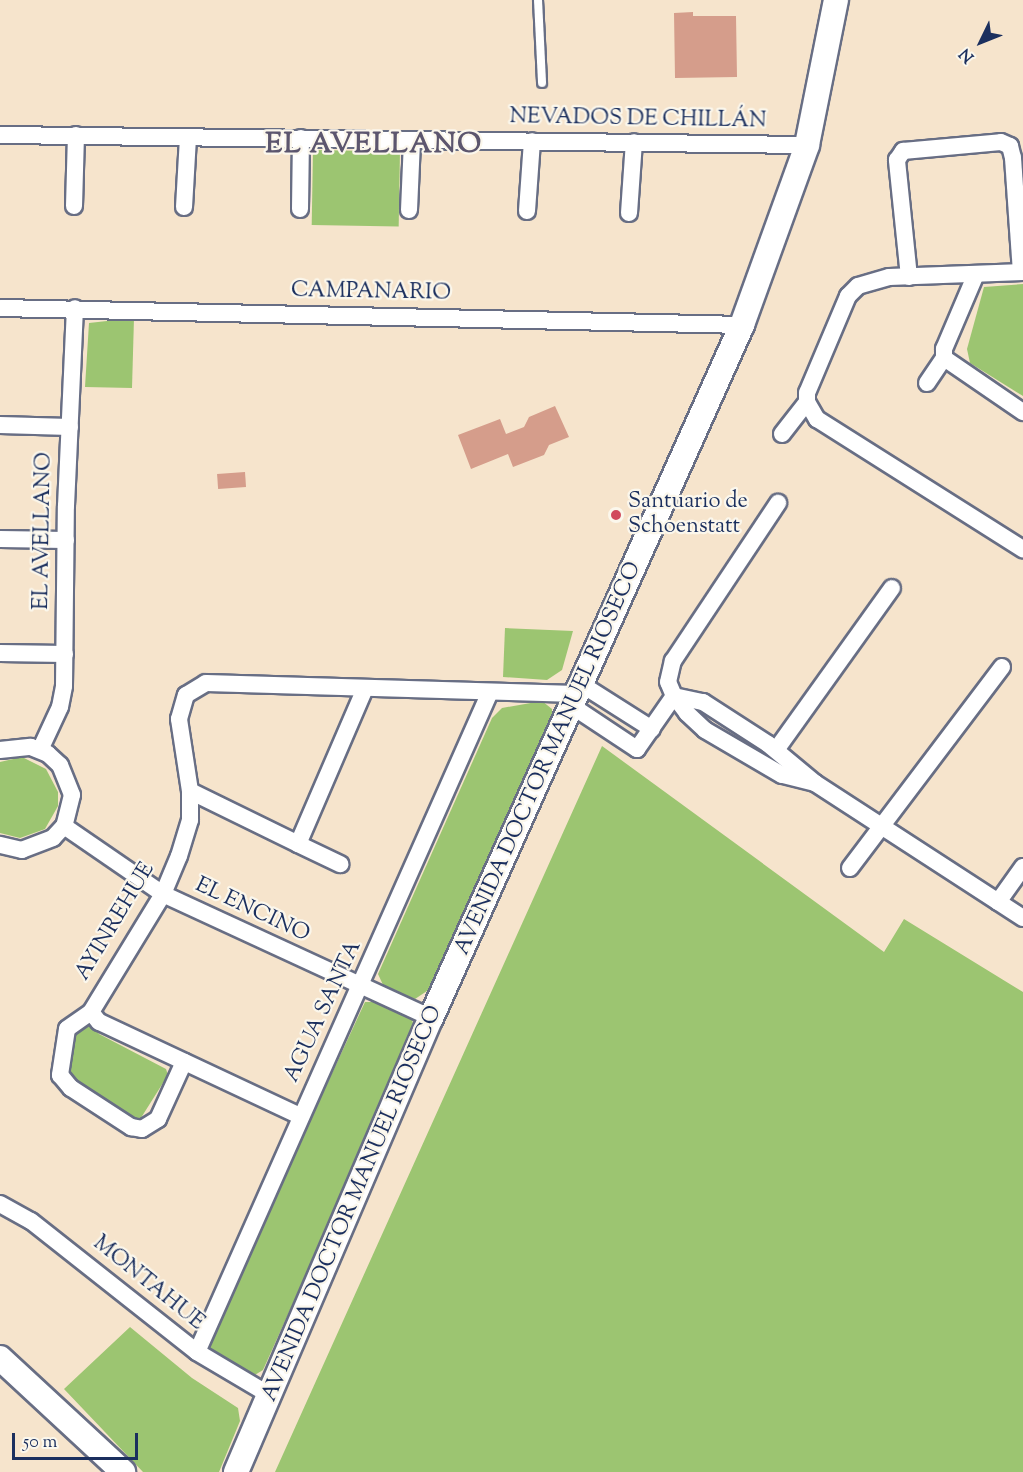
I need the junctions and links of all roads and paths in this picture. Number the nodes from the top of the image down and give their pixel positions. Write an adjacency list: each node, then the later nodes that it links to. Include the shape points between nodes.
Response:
1 (538, 0): 3 (lane)
2 (837, 0): 11 (street, AVENIDA DOCTOR MANUEL RIOSECO)
3 (542, 83)
4 (0, 135): 5 (street, NEVADOS DE CHILLÁN)
5 (76, 135): 6 (street, NEVADOS DE CHILLÁN); 12 (street)
6 (188, 137): 7 (street, NEVADOS DE CHILLÁN); 13 (street)
7 (301, 138): 8 (street, NEVADOS DE CHILLÁN); 14 (street)
8 (412, 140): 9 (street, NEVADOS DE CHILLÁN); 15 (street)
9 (532, 141): 10 (street, NEVADOS DE CHILLÁN); 16 (street)
10 (634, 142): 11 (street, NEVADOS DE CHILLÁN); 17 (street)
11 (807, 145): 23 (street, AVENIDA DOCTOR MANUEL RIOSECO)
12 (74, 206)
13 (184, 207)
14 (300, 208)
15 (409, 210)
16 (527, 211)
17 (629, 213)
18 (1022, 272): 19 (street); 20 (street, via 1013,158 1010,146 1001,142 903,151 897,160)
19 (976, 274): 20 (street); 24 (street, via 944,349)
20 (909, 277): 26 (street, via 873,280 858,285 848,296 807,393)
21 (0, 308): 22 (street, CAMPANARIO)
22 (75, 308): 23 (street, CAMPANARIO); 29 (street, EL AVELLANO)
23 (742, 325): 41 (street, AVENIDA DOCTOR MANUEL RIOSECO)
24 (944, 358): 25 (street); 27 (street)
25 (927, 383)
26 (807, 402): 30 (street); 34 (street, via 817,419)
27 (1023, 412)
28 (0, 425): 29 (street)
29 (70, 427): 33 (street, EL AVELLANO)
30 (782, 434)
31 (778, 503): 42 (street, via 673,661 668,682)
32 (0, 539): 33 (street)
33 (66, 540): 37 (street, EL AVELLANO)
34 (1023, 549)
35 (892, 588): 46 (street)
36 (0, 653): 37 (street)
37 (64, 654): 45 (street, EL AVELLANO, via 60,707)
38 (1002, 667): 50 (street)
39 (364, 690): 40 (street, AYINREHUE); 48 (street, AYINREHUE, via 198,685 186,694 179,710); 51 (street)
40 (490, 692): 41 (street, AYINREHUE); 59 (street, AGUA SANTA)
41 (577, 695): 43 (street); 43 (street, via 638,749); 61 (street, AVENIDA DOCTOR MANUEL RIOSECO)
42 (674, 696): 43 (street); 46 (street, via 703,702); 47 (street, via 705,730 782,775)
43 (652, 729)
44 (0, 750): 45 (street, via 14,746)
45 (40, 750): 49 (street, via 60,765 69,779 72,795)
46 (776, 750): 47 (street)
47 (815, 783): 50 (street)
48 (190, 791): 51 (street); 56 (street, AYINREHUE, via 190,820)
49 (64, 826): 52 (street, via 38,846 22,850); 56 (street, EL ENCINO)
50 (882, 826): 55 (street); 57 (street)
51 (298, 844): 53 (street)
52 (0, 845)
53 (340, 864)
54 (1023, 867): 57 (street)
55 (850, 868)
56 (163, 894): 59 (street, EL ENCINO); 60 (street, AYINREHUE)
57 (998, 902): 58 (street)
58 (1023, 918)
59 (361, 987): 61 (street, EL ENCINO); 63 (street, AGUA SANTA)
60 (91, 1012): 62 (street, AYINREHUE, via 99,1022); 62 (street, via 67,1029 60,1075 71,1088 132,1127 142,1129 158,1119)
61 (432, 1018): 67 (street, AVENIDA DOCTOR MANUEL RIOSECO)
62 (184, 1062): 63 (street, AYINREHUE)
63 (300, 1116): 65 (street, AGUA SANTA)
64 (0, 1204): 65 (street, MONTAHUE, via 31,1221)
65 (197, 1352): 67 (street, MONTAHUE)
66 (0, 1358): 68 (street)
67 (271, 1396): 69 (street, AVENIDA DOCTOR MANUEL RIOSECO)
68 (123, 1472)
69 (236, 1472)

